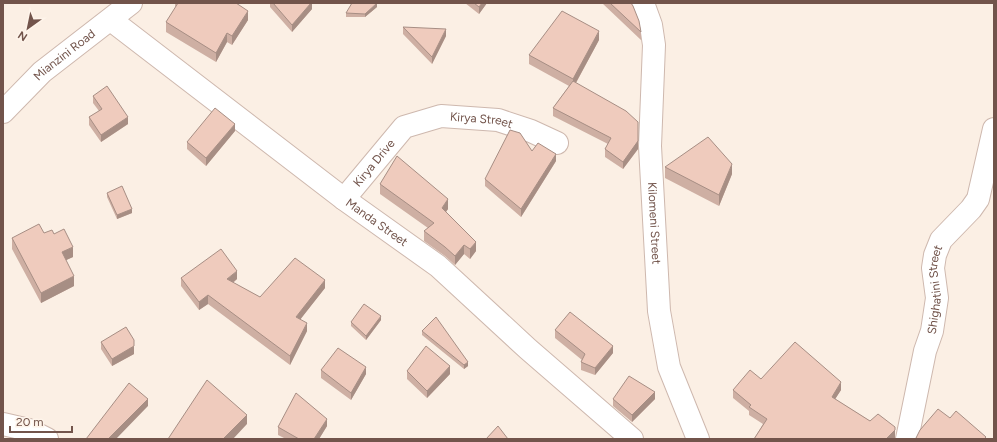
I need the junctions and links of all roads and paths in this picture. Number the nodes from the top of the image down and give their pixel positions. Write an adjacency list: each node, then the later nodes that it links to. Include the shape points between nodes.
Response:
1 (132, 3): 3 (street, Mianzini Road)
2 (643, 3): 12 (street, Kilomeni Street, via 651,25 654,44 650,146 659,311 669,367)
3 (111, 20): 4 (street, Mianzini Road, via 42,72); 8 (street, Manda Street)
4 (3, 112)
5 (404, 127): 7 (street, Kirya Street, via 441,116 498,120); 8 (street, Kirya Drive)
6 (994, 129): 13 (street, Shighatini Street, via 978,199 941,240 935,255 937,298 932,331 925,351)
7 (557, 143)
8 (344, 199): 11 (street, Manda Street, via 438,266 528,349)
9 (3, 424): 10 (street, via 29,430)
10 (47, 439)
11 (632, 439)
12 (698, 439)
13 (907, 439)

